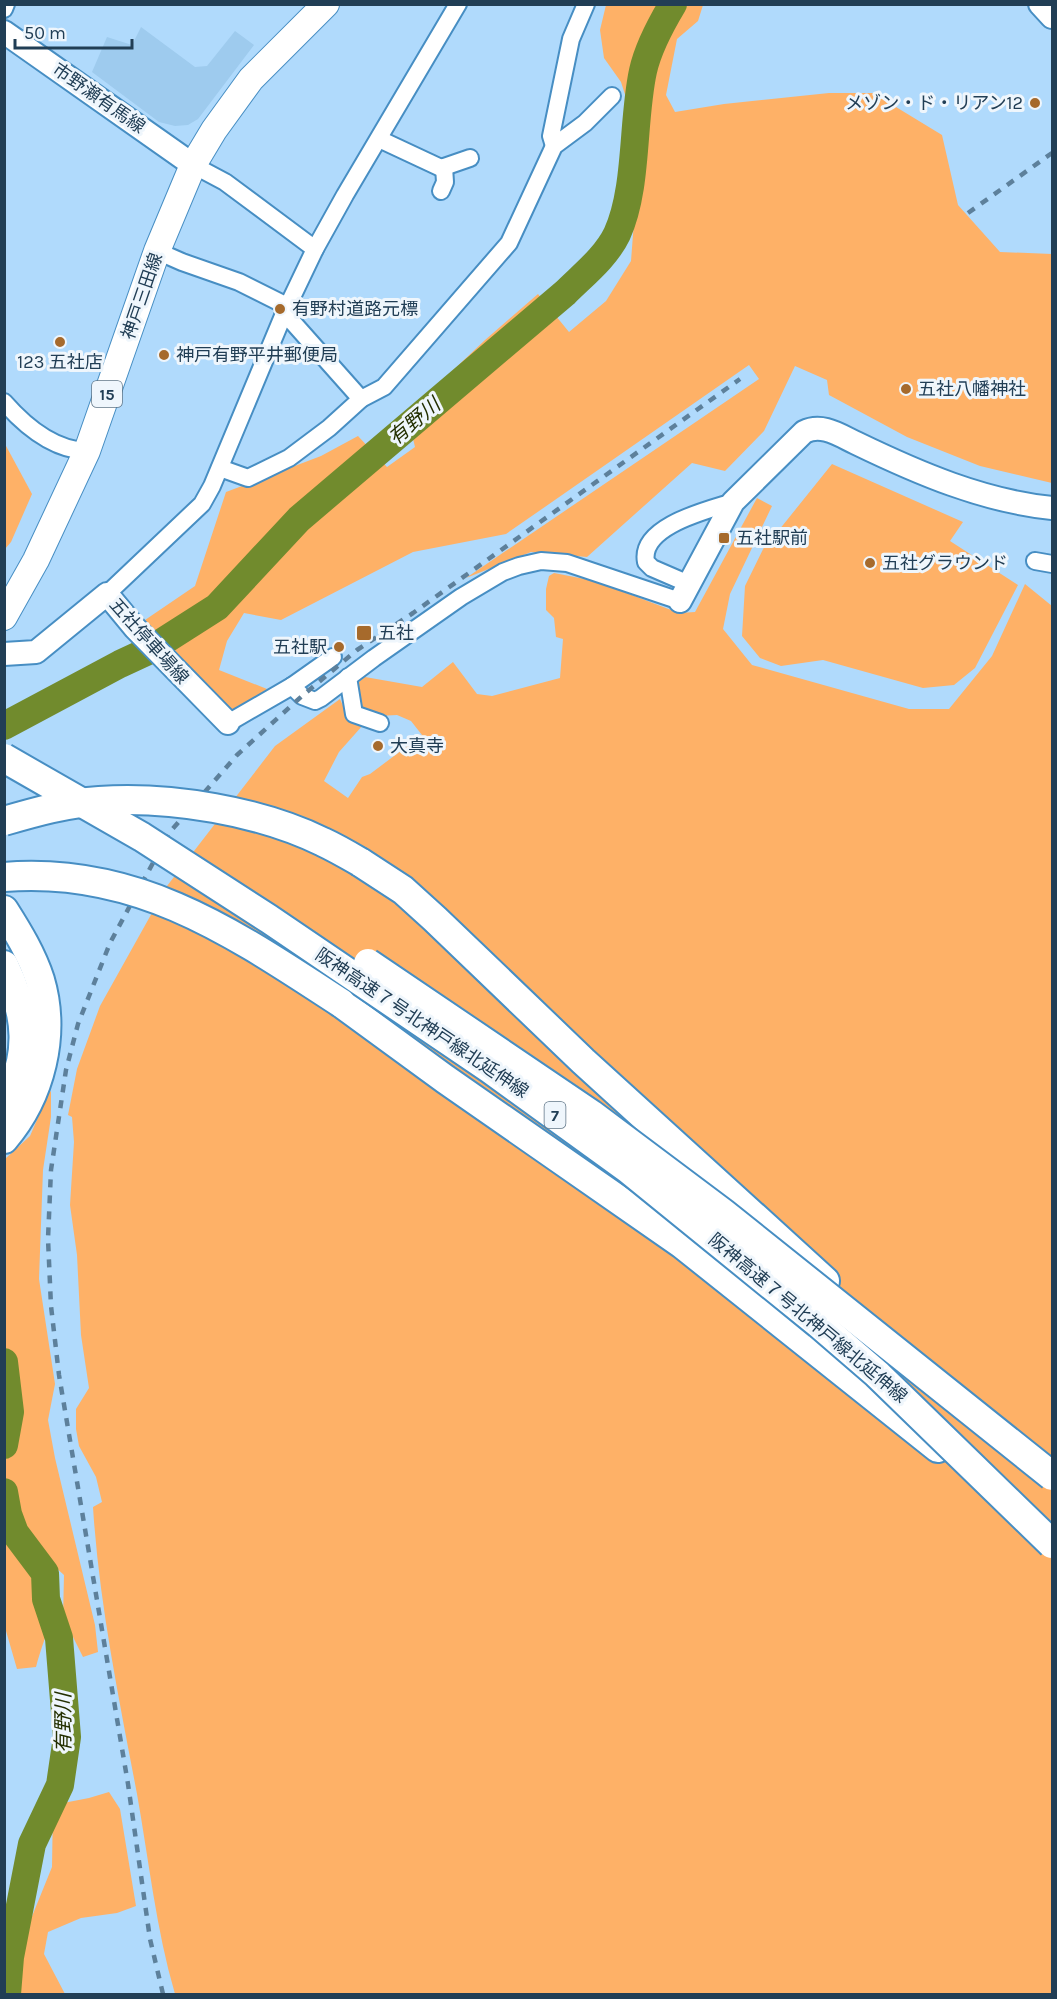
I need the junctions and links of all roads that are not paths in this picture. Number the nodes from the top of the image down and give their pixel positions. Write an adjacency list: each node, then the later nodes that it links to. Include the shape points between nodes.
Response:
1 (6, 4): 6 (street)
2 (326, 4): 13 (main road, 神戸三田線 / 15, via 251,79)
3 (458, 4): 10 (street)
4 (586, 4): 11 (street, via 571,39 551,136)
5 (1040, 4): 7 (main road)
6 (4, 9)
7 (1053, 17)
8 (4, 32): 13 (main road, 市野瀬有馬線)
9 (612, 96): 11 (street)
10 (379, 139): 14 (street); 16 (street)
11 (554, 146): 19 (street, via 508,243 384,387)
12 (470, 158): 14 (street)
13 (193, 165): 16 (street, via 225,182); 17 (main road, 神戸三田線 / 15)
14 (444, 167): 15 (street)
15 (441, 191)
16 (315, 249): 18 (street)
17 (157, 250): 18 (street, via 239,282); 21 (main road, 神戸三田線 / 15)
18 (285, 311): 19 (street); 22 (street)
19 (361, 399): 22 (street, via 289,458 265,470 248,478)
20 (4, 402): 21 (street, via 51,443)
21 (87, 451): 29 (main road, 神戸三田線 / 15, via 36,560)
22 (220, 468): 28 (street, via 202,504)
23 (733, 502): 24 (main road, via 804,432 820,428 951,485); 27 (main road); 27 (street, via 676,521 647,547 646,562)
24 (1053, 508)
25 (1035, 561): 26 (street)
26 (1053, 564)
27 (684, 593): 32 (street, via 567,563 531,562 503,572 461,597)
28 (107, 594): 30 (main road, 五社停車場線, via 36,652); 34 (main road, 五社停車場線)
29 (4, 617)
30 (4, 654)
31 (333, 657): 33 (street)
32 (348, 677): 33 (street, via 315,701); 35 (street, via 354,714)
33 (292, 686): 34 (street)
34 (228, 723)
35 (380, 723)
36 (4, 738): 44 (highway, 阪神高速７号北神戸線北延伸線 / 7, bridge, via 283,907 572,1101 723,1213)
37 (4, 758): 46 (highway, 阪神高速７号北神戸線北延伸線 / 7, bridge, via 142,837 269,919 571,1126 819,1324)
38 (4, 821): 44 (highway, bridge, via 99,801 174,804 269,821 322,841 360,862 403,890 591,1069 811,1266)
39 (4, 877): 46 (highway, bridge, via 70,876 119,886 212,923 269,956 682,1244)
40 (4, 910): 43 (highway, via 30,953 46,1009 40,1073 19,1123)
41 (4, 965): 42 (highway, via 18,1003 24,1050 20,1070)
42 (4, 1105)
43 (4, 1139)
44 (887, 1345): 45 (highway, 阪神高速７号北神戸線北延伸線 / 7, bridge)
45 (1053, 1476)
46 (1025, 1516): 47 (highway, 阪神高速７号北神戸線北延伸線 / 7, bridge)
47 (1053, 1544)

